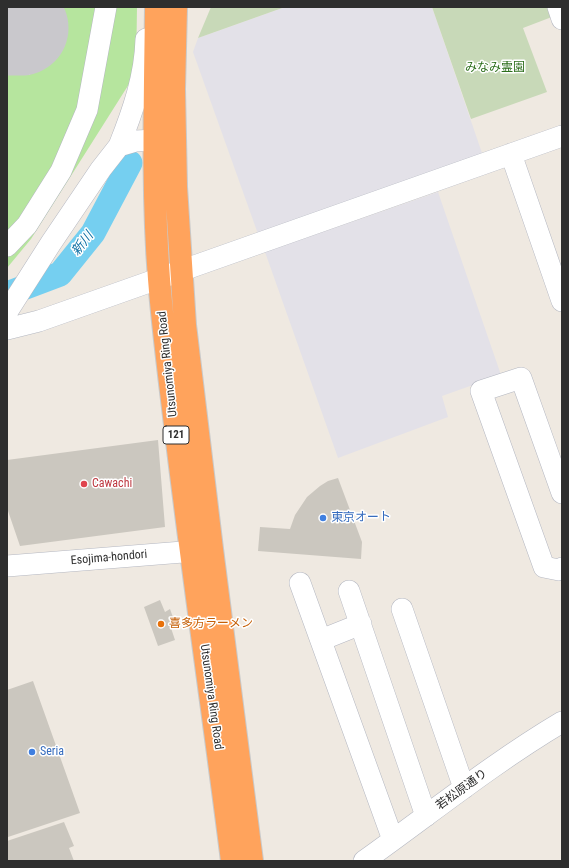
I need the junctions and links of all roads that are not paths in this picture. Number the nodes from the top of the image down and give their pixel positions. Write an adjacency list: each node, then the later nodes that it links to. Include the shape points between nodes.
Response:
1 (106, 7): 11 (street, via 87,110 61,171 27,225)
2 (147, 7): 9 (street, via 144,68)
3 (156, 7): 8 (highway, Utsunomiya Ring Road / 121)
4 (176, 7): 12 (highway, Utsunomiya Ring Road / 121, via 174,89)
5 (558, 7): 6 (street)
6 (562, 19)
7 (562, 136): 10 (street)
8 (155, 140): 9 (street, via 136,141); 13 (highway, Utsunomiya Ring Road / 121)
9 (119, 146): 15 (street)
10 (511, 154): 12 (street); 14 (street)
11 (7, 246)
12 (181, 270): 13 (street); 18 (highway, Utsunomiya Ring Road / 121, via 185,325)
13 (159, 278): 16 (street, via 39,321); 19 (highway, Utsunomiya Ring Road / 121)
14 (562, 298)
15 (12, 303)
16 (7, 329)
17 (562, 493): 21 (street, via 521,378 481,391 544,568)
18 (212, 549): 19 (street, Esojima-hondori); 32 (highway, Utsunomiya Ring Road / 121)
19 (191, 551): 20 (street, Esojima-hondori); 31 (highway, Utsunomiya Ring Road / 121)
20 (7, 566)
21 (561, 572)
22 (300, 583): 26 (street)
23 (349, 591): 25 (street)
24 (402, 608): 28 (street)
25 (361, 624): 26 (street); 29 (street)
26 (320, 640): 30 (street)
27 (562, 722): 28 (street, 若松原通り)
28 (464, 788): 29 (street, 若松原通り)
29 (426, 816): 30 (street, 若松原通り)
30 (389, 849): 33 (street, 若松原通り)
31 (232, 861)
32 (252, 861)
33 (364, 861)

